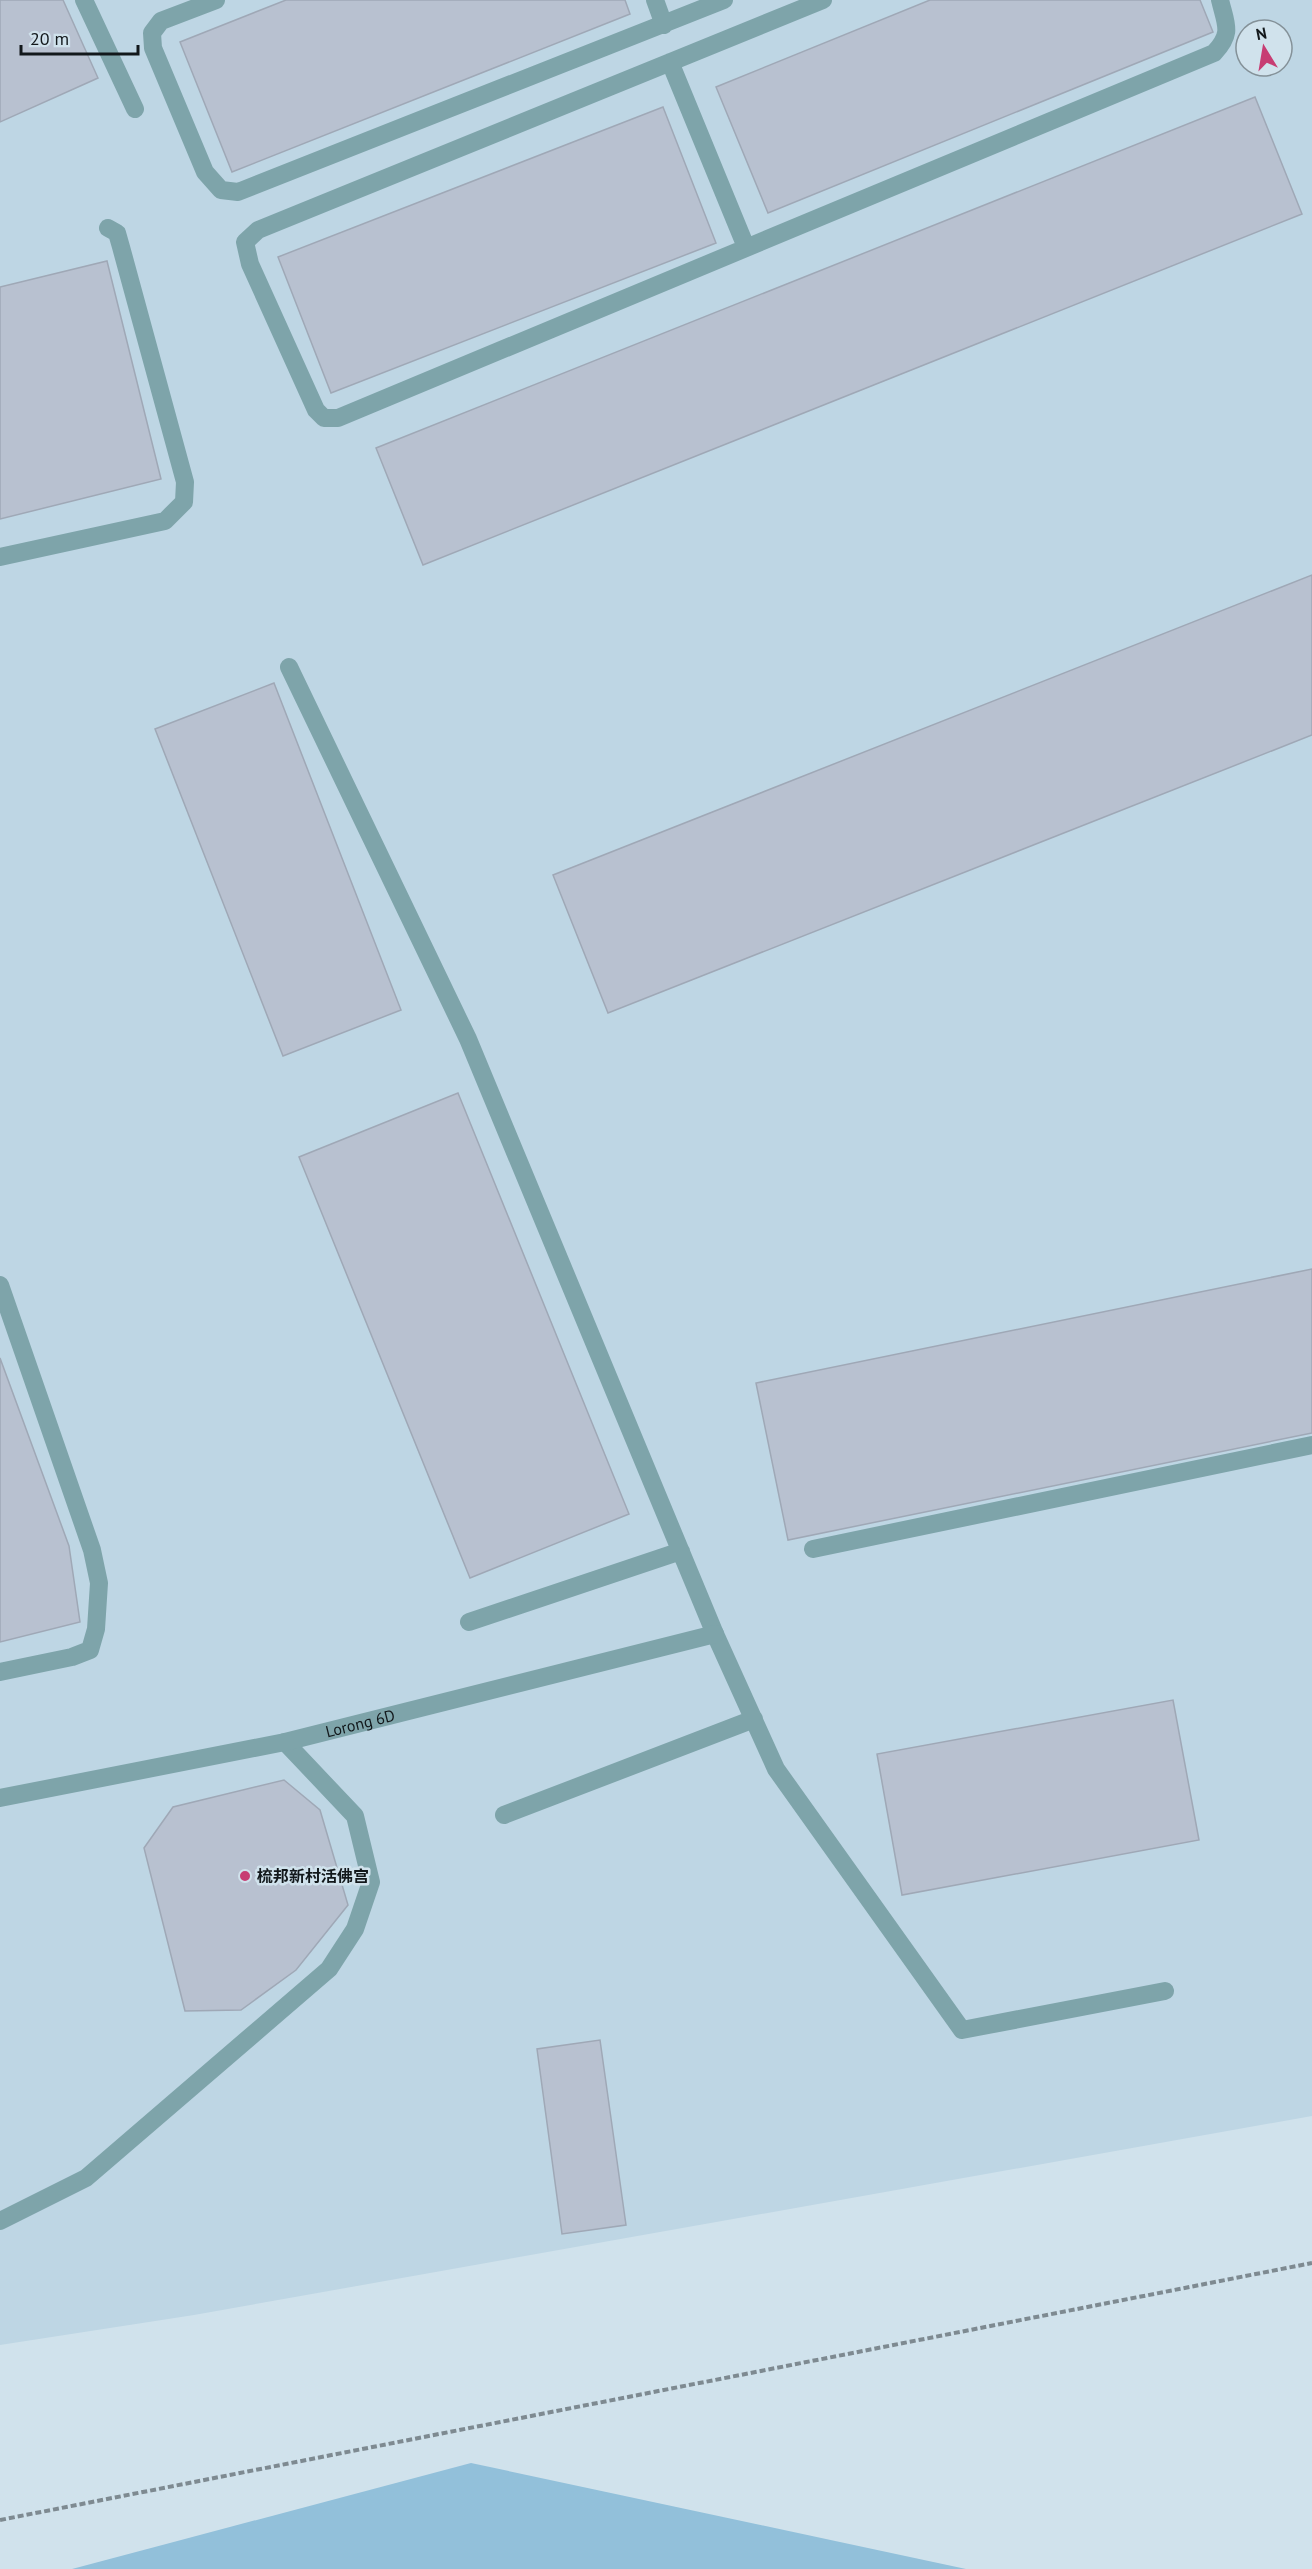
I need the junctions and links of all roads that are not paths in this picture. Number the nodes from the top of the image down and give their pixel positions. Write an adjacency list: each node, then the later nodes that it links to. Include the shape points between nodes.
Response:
1 (84, 0): 9 (street)
2 (216, 0): 7 (street, via 161,21 152,33 152,41 205,172 221,190 238,192)
3 (655, 0): 7 (street)
4 (724, 0): 7 (street)
5 (823, 0): 8 (street)
6 (1220, 0): 11 (street, via 1227,30 1224,42 1214,53)
7 (664, 25)
8 (670, 62): 11 (street); 11 (street, via 258,230 245,242 250,264 316,410 324,418 338,418)
9 (135, 109)
10 (108, 228): 12 (street, via 117,233 121,247 185,482 184,502 165,521)
11 (746, 247)
12 (0, 557)
13 (289, 667): 17 (street, via 468,1039)
14 (0, 1285): 20 (street, via 92,1550 99,1583 96,1629 90,1650)
15 (1312, 1445): 16 (street)
16 (813, 1550)
17 (681, 1551): 18 (street); 19 (street)
18 (469, 1622)
19 (715, 1634): 21 (street); 22 (street, Lorong 6D)
20 (0, 1672)
21 (754, 1719): 24 (street); 25 (street, via 776,1769 962,2030)
22 (285, 1742): 23 (street, Lorong 6D); 26 (street, via 355,1816 371,1882 355,1929 329,1969 86,2178)
23 (0, 1798)
24 (504, 1815)
25 (1165, 1990)
26 (0, 2221)

